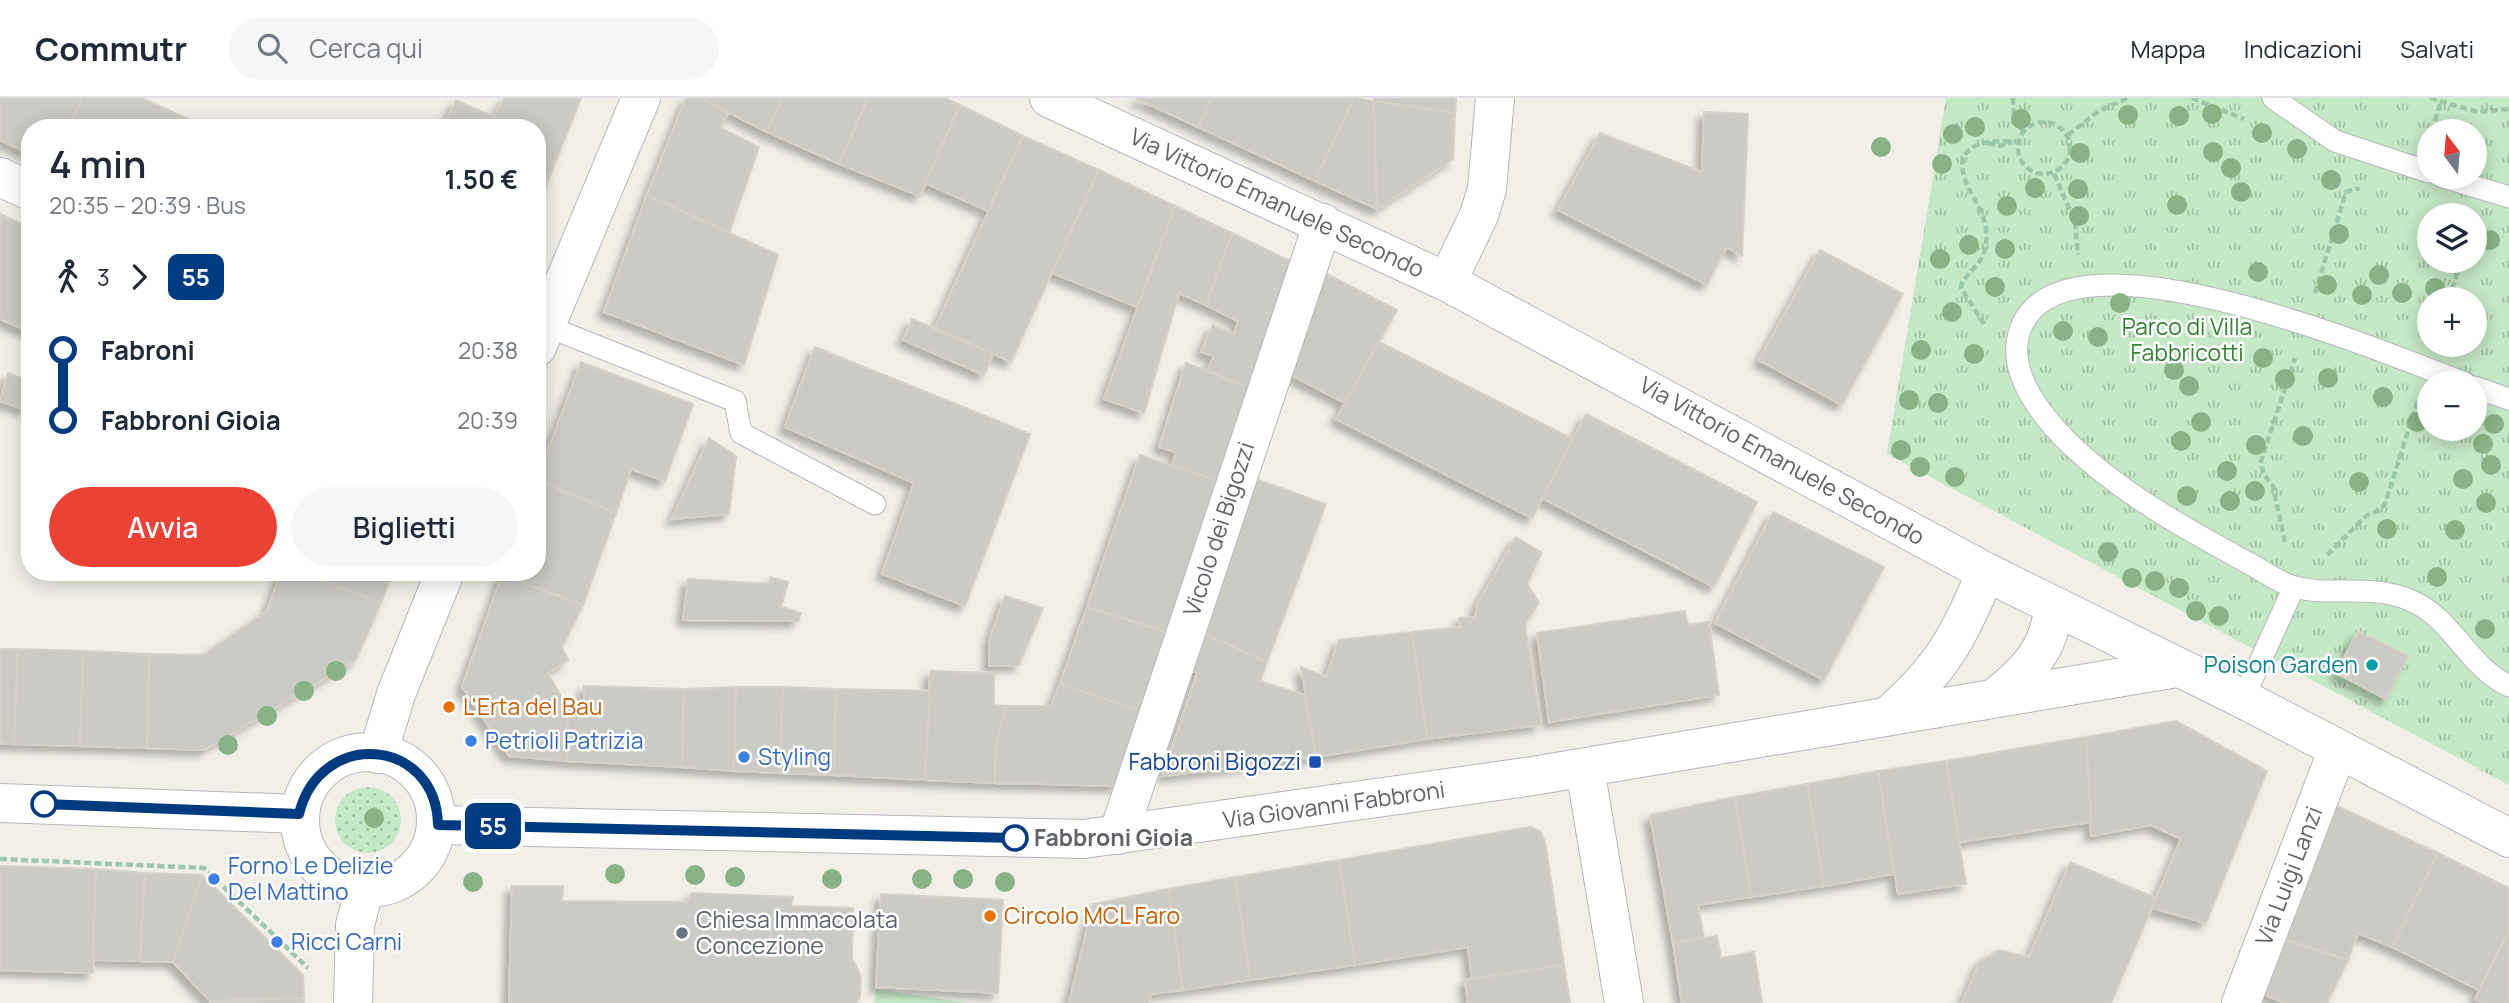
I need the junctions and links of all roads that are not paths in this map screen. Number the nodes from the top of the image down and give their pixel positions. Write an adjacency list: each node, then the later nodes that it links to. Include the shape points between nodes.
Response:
1 (642, 98): 12 (street)
2 (1049, 98): 10 (street, Via Vittorio Emanuele Secondo)
3 (1495, 98): 11 (street, via 1487,189)
4 (2273, 98): 5 (lane, via 2335,141)
5 (2417, 168)
6 (0, 177): 7 (street)
7 (21, 187)
8 (2483, 189): 9 (lane)
9 (2509, 197)
10 (1323, 223): 11 (street, Via Vittorio Emanuele Secondo); 33 (street, Vicolo dei Bigozzi)
11 (1447, 282): 18 (street, Via Vittorio Emanuele Secondo)
12 (546, 326)
13 (546, 337): 17 (lane, via 735,401 741,433)
14 (2432, 371): 20 (lane, via 2305,325 2204,296 2155,288 2103,283 2070,288 2027,317 2016,353 2025,383 2072,446 2180,524)
15 (2487, 392): 16 (lane)
16 (2509, 400)
17 (875, 504)
18 (1986, 572): 21 (street, Via Vittorio Emanuele Secondo); 26 (street, via 1963,629 1939,666)
19 (441, 581): 28 (street, via 396,694)
20 (2294, 587): 23 (lane, via 2377,592 2414,601 2444,625 2482,669); 25 (lane)
21 (2053, 607): 22 (street, Via Vittorio Emanuele Secondo); 24 (street, via 2047,639 2035,660)
22 (2177, 668): 24 (street, Via Giovanni Fabbroni); 25 (street, Via Vittorio Emanuele Secondo)
23 (2509, 685)
24 (1997, 696): 26 (street, Via Giovanni Fabbroni)
25 (2243, 699): 27 (street, Via Vittorio Emanuele Secondo)
26 (1888, 716): 29 (street, Via Giovanni Fabbroni)
27 (2338, 748): 34 (street, Via Vittorio Emanuele Secondo); 38 (street, Via Luigi Lanzi)
28 (378, 754): 31 (street, via 340,758 324,769 304,795); 32 (street, via 397,759 425,781 438,811)
29 (1585, 768): 33 (street, Via Giovanni Fabbroni); 37 (street)
30 (0, 803): 31 (street)
31 (299, 814): 35 (street, via 303,840 312,858 344,883)
32 (438, 825): 33 (street, Via Giovanni Fabbroni, via 1000,838); 35 (street, via 434,841 413,869 382,886)
33 (1118, 835)
34 (2509, 838)
35 (365, 887): 36 (street, via 355,925)
36 (353, 1003)
37 (1623, 1003)
38 (2241, 1003)

